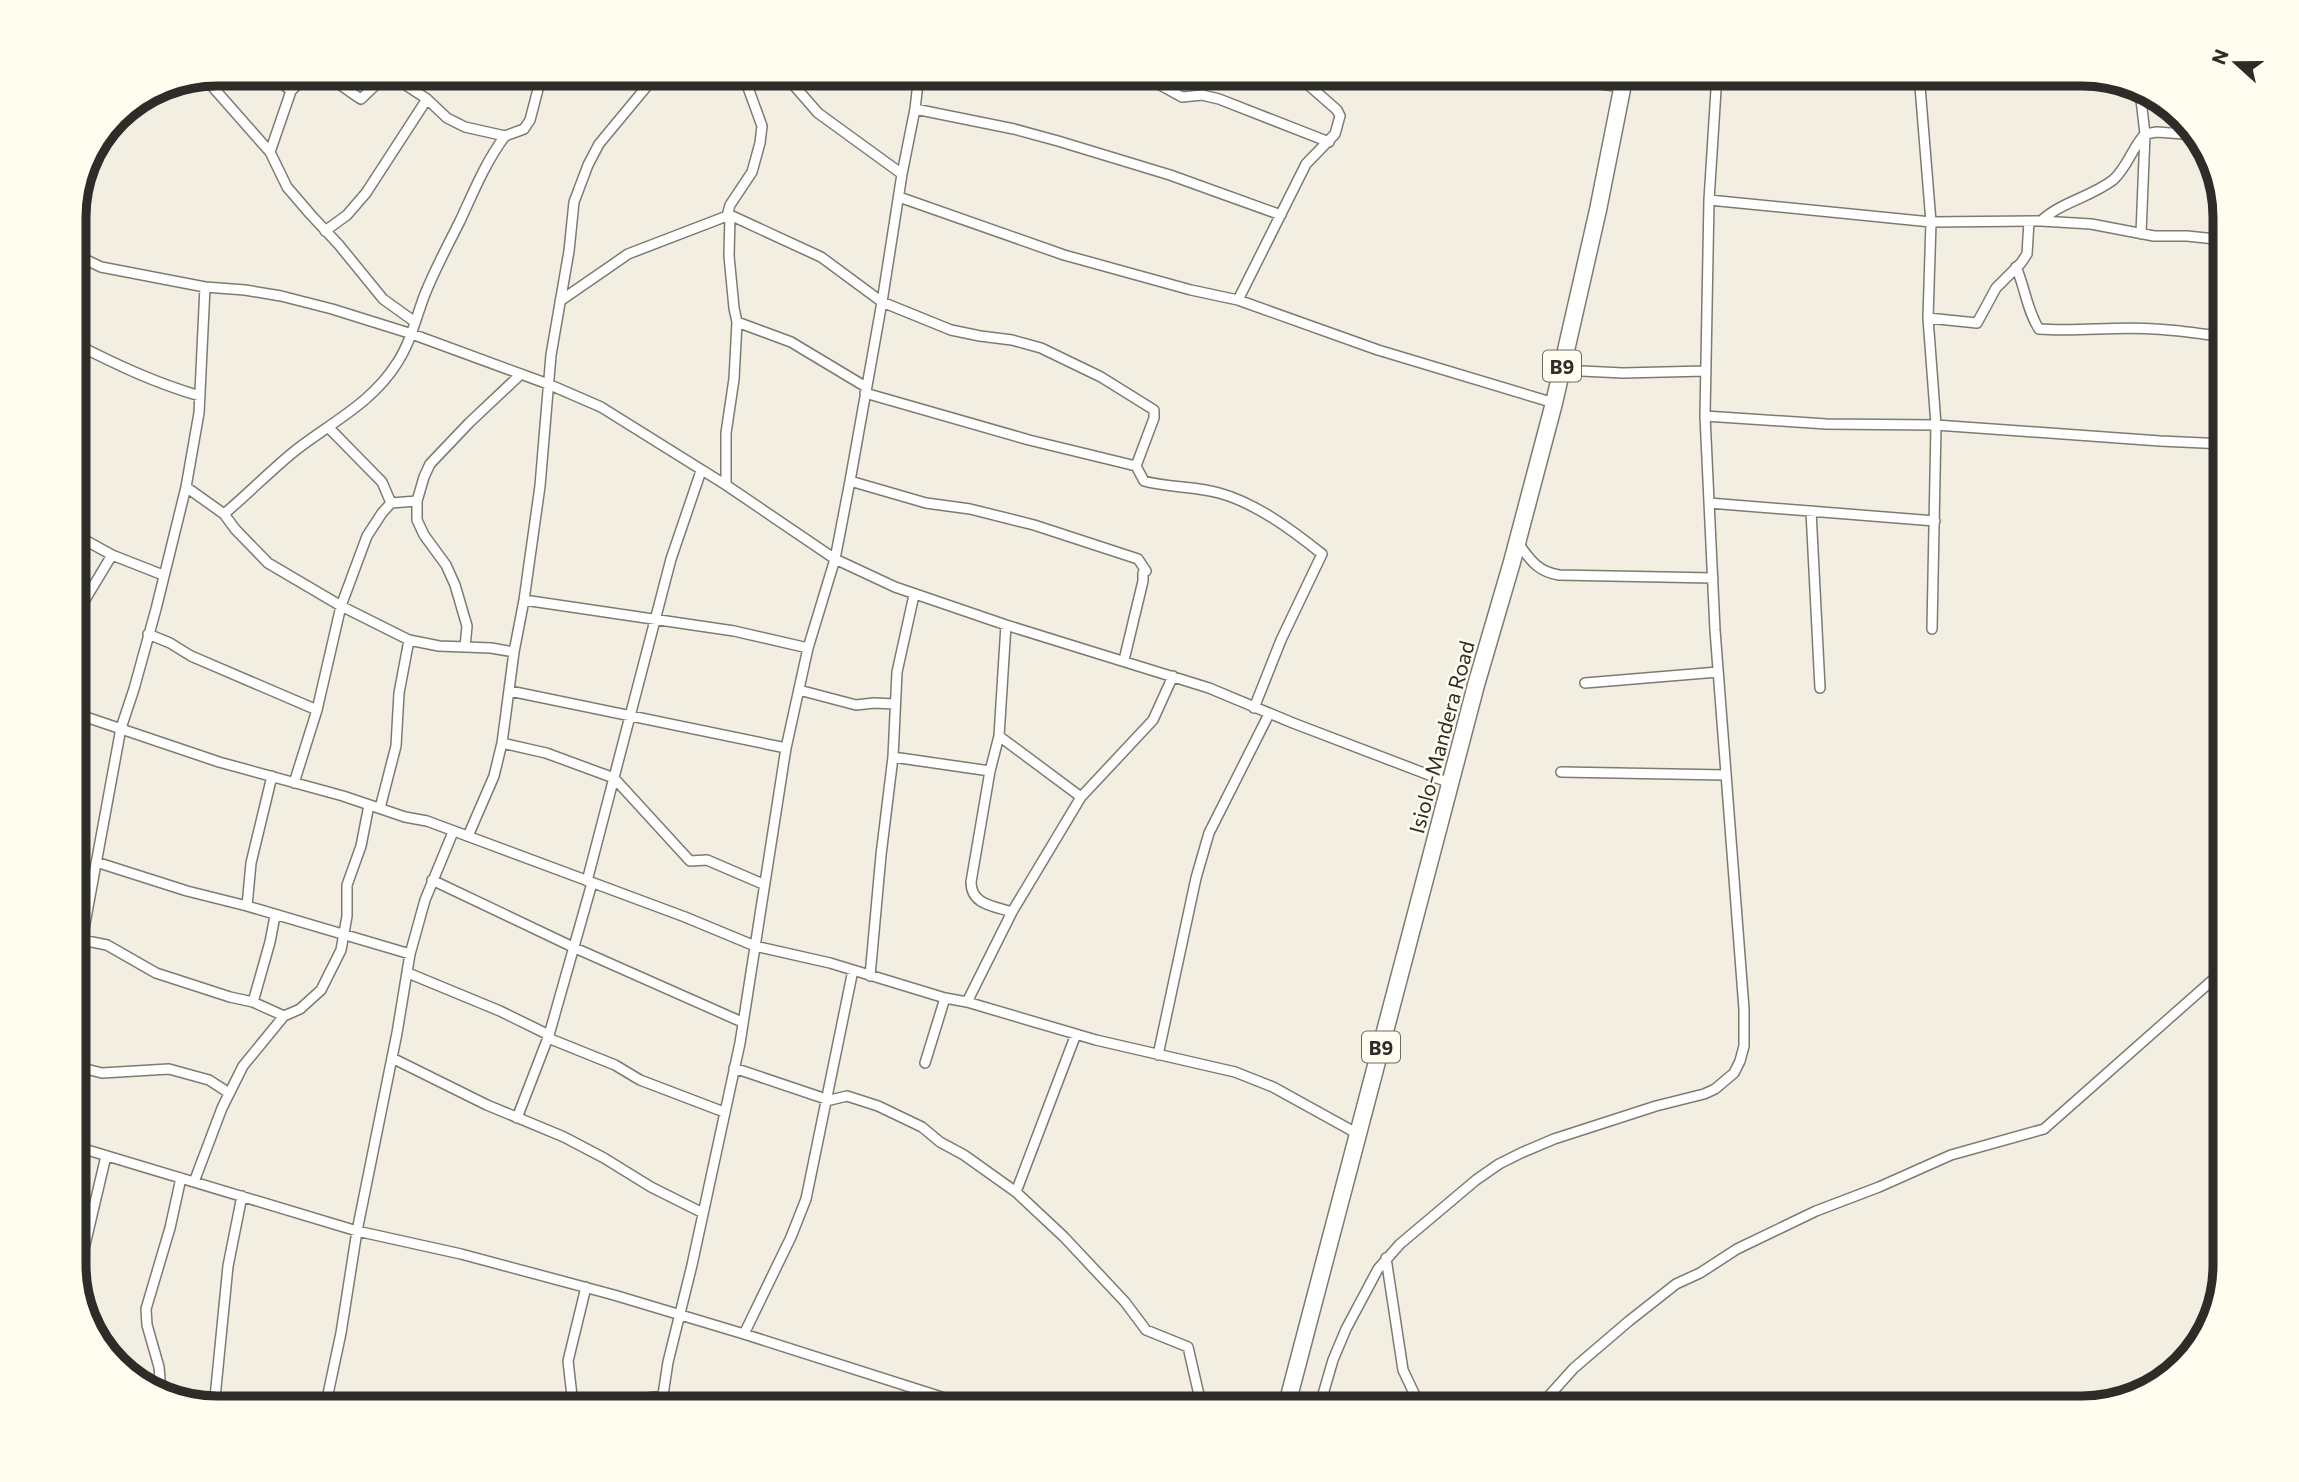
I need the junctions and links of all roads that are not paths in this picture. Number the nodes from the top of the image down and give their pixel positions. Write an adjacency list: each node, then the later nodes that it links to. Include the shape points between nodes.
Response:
1 (212, 86): 25 (street)
2 (285, 86): 17 (street)
3 (296, 86): 17 (street)
4 (342, 86): 5 (street, via 361,99)
5 (375, 86)
6 (407, 86): 18 (street)
7 (539, 86): 23 (street, via 524,129)
8 (647, 86): 41 (street, via 604,137 588,165 574,202)
9 (747, 86): 29 (street, via 762,126 760,142 752,172 730,205)
10 (794, 86): 26 (street, via 818,113)
11 (918, 86): 20 (street)
12 (1163, 86): 24 (street, via 1182,96 1219,99)
13 (1309, 86): 24 (street, via 1339,113 1338,127)
14 (1623, 86): 49 (highway, Isiolo-Mandera Road / B9)
15 (1716, 86): 28 (street)
16 (1921, 86): 32 (street)
17 (291, 91): 25 (street)
18 (427, 99): 23 (street, via 465,127); 34 (street, via 366,193)
19 (2141, 100): 21 (street)
20 (915, 109): 26 (street); 30 (street, via 1047,138)
21 (2145, 134): 22 (street); 31 (street, via 2115,178); 35 (street)
22 (2184, 134)
23 (505, 136): 44 (street, via 474,185)
24 (1329, 142): 30 (street, via 1306,164)
25 (270, 152): 34 (street, via 287,187)
26 (902, 174): 27 (street)
27 (899, 197): 40 (street, via 1064,255); 42 (street)
28 (1709, 200): 32 (street); 50 (street)
29 (729, 215): 41 (street, via 628,254); 42 (street, via 821,257); 45 (street)
30 (1281, 215): 40 (street)
31 (2041, 221): 33 (street); 35 (street)
32 (1931, 222): 33 (street); 43 (street)
33 (2029, 222): 38 (street, via 2027,254)
34 (326, 231): 44 (street, via 383,299)
35 (2141, 234): 36 (street)
36 (2213, 239)
37 (86, 260): 39 (street, via 101,267)
38 (2016, 267): 43 (street, via 1996,288 1977,323); 47 (street, via 2039,329 2154,328)
39 (205, 287): 46 (street, via 281,296); 54 (street)
40 (1238, 300): 55 (street, via 1378,350)
41 (560, 301): 52 (street)
42 (882, 302): 53 (street); 60 (street, via 951,330 1041,348 1151,407 1154,418)
43 (1928, 318): 57 (street)
44 (415, 322): 46 (street)
45 (737, 323): 53 (street, via 790,342); 63 (street, via 726,433)
46 (412, 334): 51 (street); 58 (street, via 383,382)
47 (2213, 335)
48 (86, 348): 54 (street, via 137,375)
49 (1561, 370): 50 (street); 55 (highway, Isiolo-Mandera Road / B9)
50 (1705, 371): 56 (street)
51 (521, 374): 52 (street); 65 (street, via 430,464)
52 (548, 384): 61 (street, via 601,407); 79 (street)
53 (866, 390): 60 (street, via 1028,440); 62 (street)
54 (200, 396): 64 (street)
55 (1554, 403): 72 (highway, Isiolo-Mandera Road / B9)
56 (1705, 416): 57 (street); 67 (street)
57 (1936, 425): 59 (street); 70 (street)
58 (329, 428): 66 (street, via 382,482); 69 (street, via 283,461)
59 (2213, 443)
60 (1136, 466): 97 (street, via 1144,481 1218,492 1252,506 1322,554)
61 (701, 471): 63 (street); 81 (street)
62 (850, 481): 74 (street); 89 (street, via 926,503 1034,525 1138,559 1146,571)
63 (726, 485): 74 (street)
64 (186, 487): 69 (street); 75 (street)
65 (417, 501): 66 (street); 86 (street, via 417,520 455,585 467,626)
66 (391, 503): 80 (street, via 367,536)
67 (1709, 503): 68 (street); 76 (street)
68 (1811, 511): 70 (street); 93 (street)
69 (224, 514): 80 (street, via 268,563)
70 (1935, 521): 83 (street)
71 (86, 541): 73 (street)
72 (1517, 542): 76 (street, via 1547,573); 113 (highway, Isiolo-Mandera Road / B9)
73 (112, 555): 75 (street); 78 (street)
74 (835, 559): 77 (street); 87 (street)
75 (163, 575): 84 (street)
76 (1713, 578): 90 (street)
77 (914, 595): 82 (street); 96 (street, via 899,657)
78 (86, 598)
79 (524, 600): 81 (street); 88 (street)
80 (341, 606): 85 (street); 98 (street)
81 (656, 619): 87 (street); 99 (street)
82 (1006, 625): 89 (street); 103 (street)
83 (1933, 629)
84 (148, 634): 98 (street); 102 (street)
85 (409, 640): 86 (street); 116 (street, via 396,746)
86 (465, 647): 88 (street)
87 (808, 648): 94 (street)
88 (514, 652): 95 (street)
89 (1124, 660): 91 (street)
90 (1718, 673): 92 (street); 109 (street)
91 (1173, 676): 97 (street); 114 (street, via 1153,720)
92 (1585, 683)
93 (1820, 688)
94 (799, 690): 96 (street, via 856,705); 105 (street)
95 (510, 691): 99 (street); 104 (street)
96 (895, 704): 106 (street)
97 (1254, 708): 100 (street)
98 (317, 710): 112 (street)
99 (630, 714): 105 (street); 111 (street)
100 (1269, 714): 113 (street); 144 (street, via 1209,833)
101 (86, 717): 102 (street)
102 (121, 728): 110 (street); 119 (street)
103 (999, 736): 107 (street); 114 (street)
104 (502, 743): 111 (street, via 546,752); 118 (street, via 494,776)
105 (786, 748): 122 (street)
106 (893, 757): 107 (street); 135 (street)
107 (990, 771): 125 (street, via 971,889 980,902)
108 (1560, 772): 109 (street)
109 (1726, 775): 163 (street, via 1744,1009 1744,1046 1734,1073 1704,1094 1554,1139 1499,1164)
110 (272, 776): 112 (street); 124 (street, via 251,863)
111 (614, 778): 121 (street); 122 (street, via 691,861 707,860)
112 (295, 783): 115 (street)
113 (1450, 783): 153 (highway, Isiolo-Mandera Road / B9)
114 (1081, 797): 125 (street)
115 (369, 805): 116 (street); 128 (street, via 346,891)
116 (380, 808): 117 (street)
117 (453, 832): 118 (street); 120 (street)
118 (468, 836): 121 (street)
119 (96, 862): 123 (street); 124 (street)
120 (432, 880): 131 (street); 132 (street)
121 (589, 882): 130 (street); 131 (street)
122 (764, 884): 130 (street)
123 (88, 904): 126 (street)
124 (247, 906): 127 (street)
125 (1012, 912): 139 (street)
126 (86, 916)
127 (275, 916): 128 (street); 138 (street)
128 (344, 935): 132 (street); 140 (street, via 321,990)
129 (86, 941): 138 (street, via 107,945 178,981)
130 (755, 946): 133 (street); 141 (street)
131 (575, 948): 141 (street); 143 (street)
132 (410, 954): 134 (street)
133 (853, 970): 135 (street); 150 (street)
134 (408, 973): 143 (street); 145 (street)
135 (870, 976): 137 (street)
136 (2213, 980): 177 (street, via 2044,1129 1951,1155 1737,1249 1676,1284 1574,1368)
137 (945, 998): 139 (street); 146 (street)
138 (253, 1002): 140 (street)
139 (967, 1002): 142 (street)
140 (284, 1016): 149 (street, via 250,1055)
141 (742, 1022): 147 (street)
142 (1076, 1034): 144 (street); 158 (street)
143 (549, 1037): 151 (street, via 640,1080); 152 (street)
144 (1158, 1055): 153 (street, via 1255,1079)
145 (392, 1058): 152 (street); 161 (street)
146 (925, 1063)
147 (734, 1068): 150 (street); 151 (street)
148 (86, 1069): 149 (street, via 102,1073 169,1069 209,1080)
149 (229, 1093): 157 (street)
150 (826, 1100): 158 (street, via 847,1097 888,1110 922,1127); 166 (street, via 806,1199)
151 (724, 1112): 160 (street)
152 (517, 1118): 160 (street, via 564,1137)
153 (1358, 1134): 174 (highway, Isiolo-Mandera Road / B9)
154 (86, 1150): 155 (street)
155 (106, 1156): 156 (street); 162 (street)
156 (181, 1178): 157 (street); 167 (street, via 146,1309)
157 (194, 1182): 159 (street)
158 (1016, 1192): 173 (street, via 1125,1301 1146,1330 1188,1347)
159 (242, 1196): 161 (street); 168 (street, via 228,1266)
160 (703, 1213): 165 (street)
161 (357, 1231): 164 (street); 169 (street)
162 (86, 1246)
163 (1386, 1258): 175 (street, via 1342,1336); 176 (street, via 1404,1370)
164 (586, 1287): 165 (street); 170 (street, via 568,1361)
165 (681, 1314): 166 (street); 171 (street)
166 (744, 1334): 172 (street)
167 (160, 1383)
168 (215, 1396)
169 (328, 1396)
170 (572, 1396)
171 (664, 1396)
172 (936, 1396)
173 (1199, 1396)
174 (1289, 1396)
175 (1323, 1396)
176 (1415, 1396)
177 (1549, 1396)

